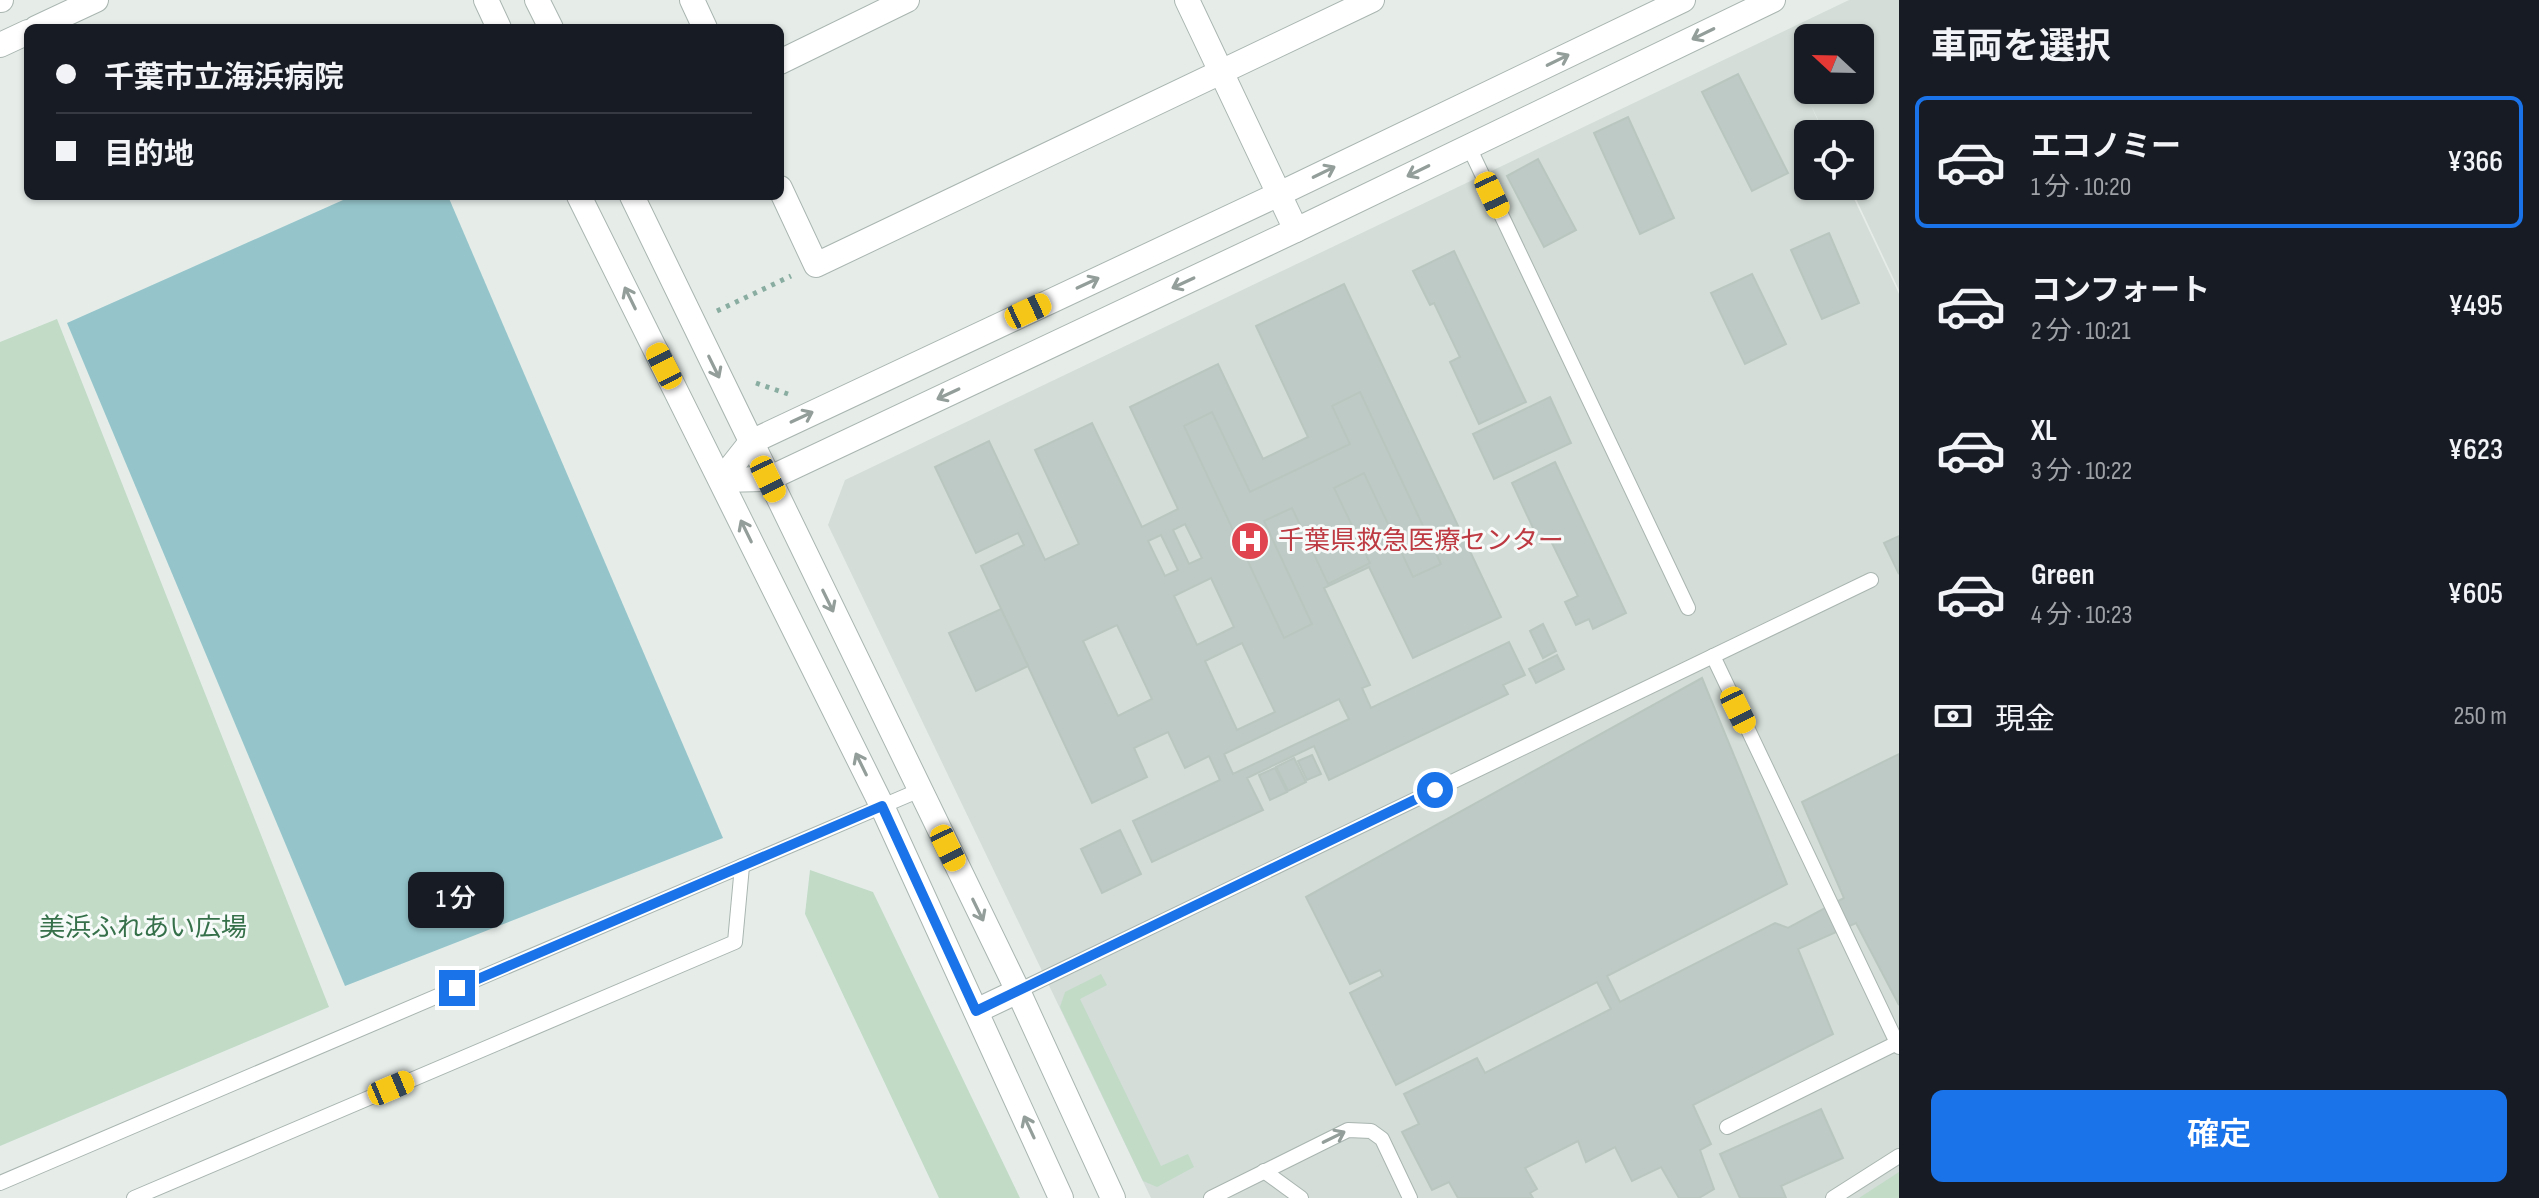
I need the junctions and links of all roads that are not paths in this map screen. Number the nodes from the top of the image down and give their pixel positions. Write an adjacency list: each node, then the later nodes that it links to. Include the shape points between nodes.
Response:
1 (96, 0): 10 (street)
2 (486, 0): 11 (street)
3 (537, 0): 12 (street)
4 (692, 0): 13 (street)
5 (907, 0): 16 (street)
6 (1187, 0): 17 (street)
7 (1372, 0): 17 (street)
8 (1683, 0): 19 (street, one-way to 8)
9 (1773, 0): 18 (street, one-way to 18)
10 (45, 24)
11 (497, 24)
12 (549, 24)
13 (703, 24)
14 (24, 34): 15 (street)
15 (0, 45)
16 (784, 60)
17 (1221, 72): 19 (street); 20 (street, via 816,265)
18 (1469, 147): 23 (street, one-way to 23); 28 (lane)
19 (1279, 194): 23 (street); 24 (street, one-way to 19)
20 (784, 197)
21 (581, 200): 26 (street, one-way to 21)
22 (634, 200): 24 (street, one-way to 24)
23 (1296, 230): 25 (street, one-way to 25)
24 (751, 442): 25 (street); 26 (street)
25 (768, 479): 26 (street); 30 (street, one-way to 30)
26 (721, 480): 31 (street, one-way to 26)
27 (1871, 580): 29 (lane)
28 (1688, 608)
29 (1713, 656): 33 (lane); 35 (lane)
30 (920, 790): 31 (lane); 33 (street, one-way to 33)
31 (882, 806): 32 (lane); 34 (street)
32 (742, 866): 39 (lane); 41 (lane, via 735,942)
33 (1018, 991): 34 (street); 43 (street)
34 (976, 1011): 42 (street, one-way to 34)
35 (1898, 1045): 36 (lane)
36 (1727, 1127)
37 (1899, 1156): 46 (lane)
38 (1264, 1171): 40 (lane); 44 (lane); 45 (lane, one-way to 45, via 1348,1130 1371,1131 1382,1139)
39 (0, 1183)
40 (1219, 1196)
41 (134, 1198)
42 (1061, 1198)
43 (1113, 1198)
44 (1301, 1198)
45 (1410, 1198)
46 (1833, 1198)

